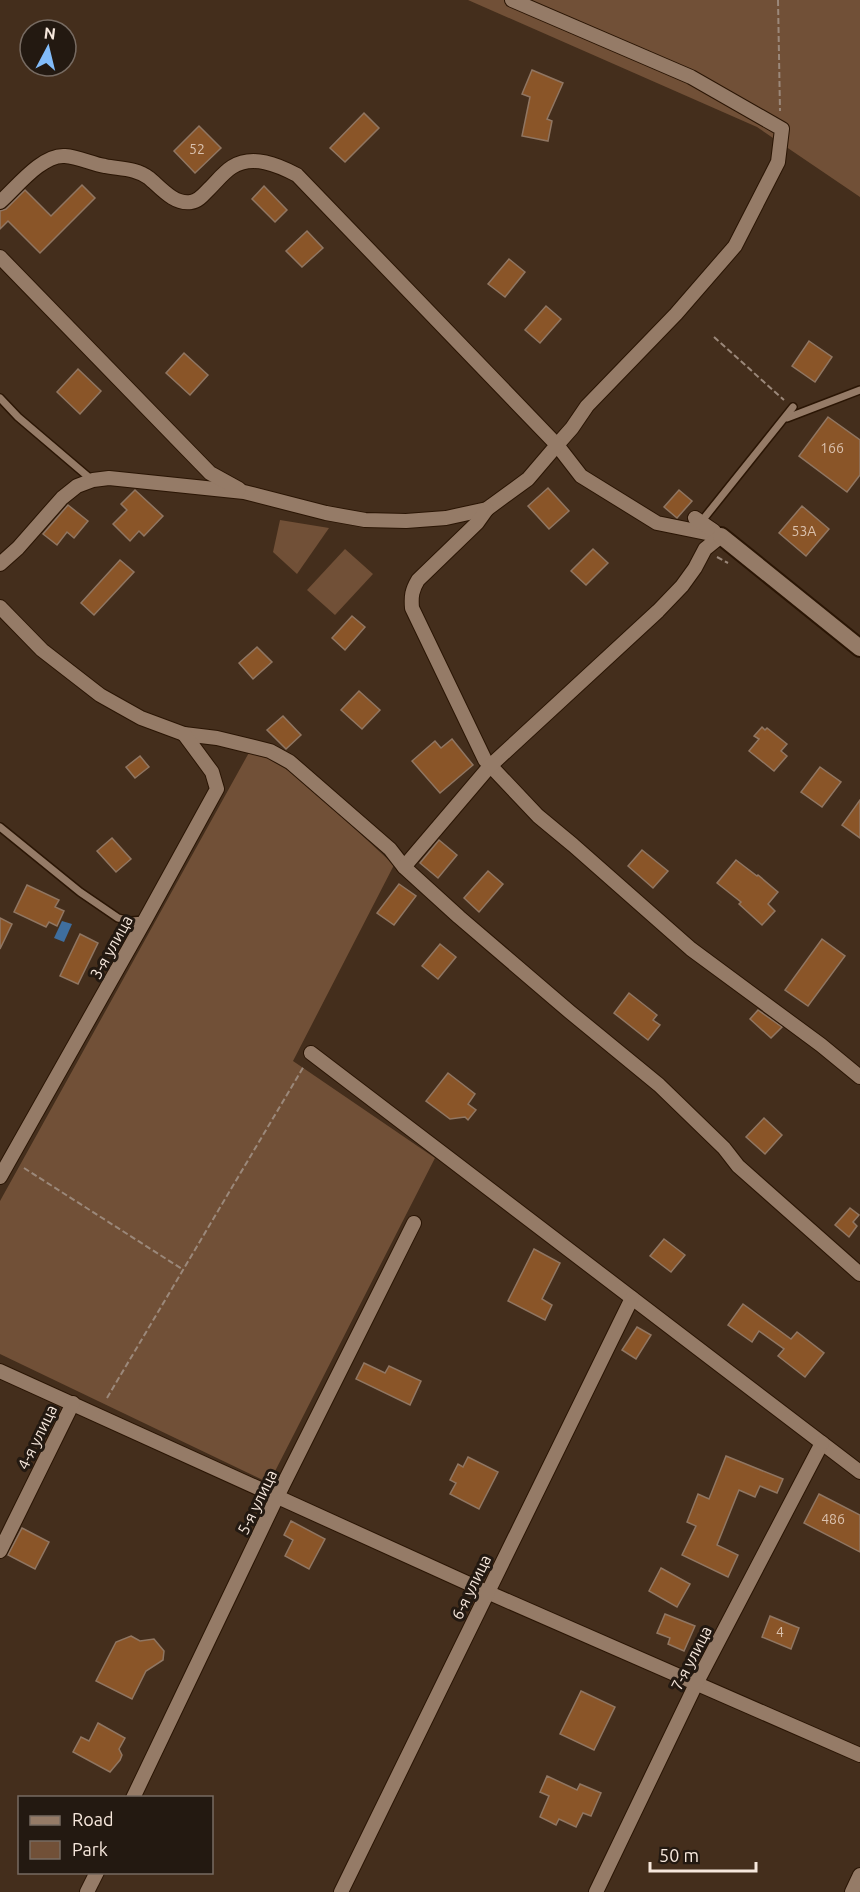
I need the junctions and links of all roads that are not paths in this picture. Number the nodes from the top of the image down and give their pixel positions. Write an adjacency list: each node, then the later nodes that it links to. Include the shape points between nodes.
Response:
1 (512, 0): 8 (street, via 691,77 782,129 778,162 735,246 587,406)
2 (0, 202): 8 (street, via 53,157 133,170 171,197 190,202 200,199 233,166 246,162 275,164 297,175)
3 (0, 257): 10 (street, via 210,473)
4 (860, 390): 7 (lane)
5 (0, 398): 9 (lane)
6 (793, 408): 7 (lane)
7 (784, 419): 12 (lane)
8 (557, 445): 11 (street, via 528,479); 13 (street, via 581,476 657,524)
9 (93, 480): 10 (street, via 109,478); 14 (street, via 62,498)
10 (244, 492): 11 (street, via 365,520 406,522)
11 (487, 510): 18 (street, via 417,580 411,598 412,608)
12 (697, 520): 13 (street)
13 (721, 536): 16 (street); 18 (street, via 705,549 688,577 658,611)
14 (0, 564)
15 (0, 607): 17 (street, via 42,650 100,695 141,718)
16 (860, 648)
17 (184, 734): 20 (street, via 270,751 290,762 390,849); 21 (street, 3-я улица, via 212,772 217,789)
18 (490, 766): 20 (street); 23 (street, via 538,816 691,949)
19 (0, 827): 21 (lane, via 118,918)
20 (404, 867): 26 (street, via 659,1085 738,1166)
21 (145, 920): 24 (street, 3-я улица)
22 (311, 1053): 27 (street)
23 (860, 1077)
24 (0, 1177)
25 (414, 1222): 32 (street, 5-я улица)
26 (860, 1274)
27 (632, 1298): 30 (street); 34 (street, 6-я улица)
28 (0, 1371): 29 (street)
29 (73, 1403): 32 (street); 33 (street, 4-я улица)
30 (822, 1443): 31 (street); 35 (street, 7-я улица)
31 (860, 1472)
32 (277, 1497): 34 (street); 37 (street, 5-я улица)
33 (0, 1551)
34 (487, 1592): 35 (street); 41 (street, 6-я улица)
35 (697, 1682): 36 (street); 42 (street, 7-я улица)
36 (860, 1755)
37 (133, 1796)
38 (96, 1874): 40 (street)
39 (860, 1875): 43 (street)
40 (87, 1892)
41 (341, 1892)
42 (596, 1892)
43 (852, 1892)

